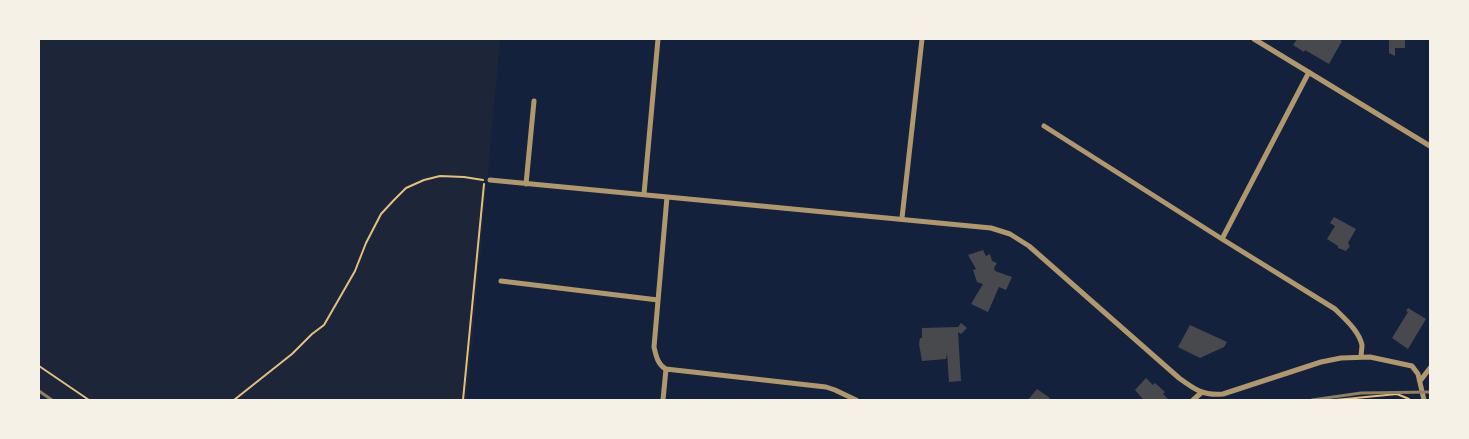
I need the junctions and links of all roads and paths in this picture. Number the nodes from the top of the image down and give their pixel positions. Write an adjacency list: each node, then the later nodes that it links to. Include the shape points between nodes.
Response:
1 (658, 39): 10 (street)
2 (922, 39): 12 (street)
3 (1254, 39): 4 (street)
4 (1310, 72): 7 (street); 13 (street)
5 (534, 101): 9 (street)
6 (1044, 126): 13 (street)
7 (1430, 146)
8 (490, 180): 9 (street)
9 (526, 184): 10 (street)
10 (644, 194): 11 (street)
11 (667, 197): 12 (street); 15 (street)
12 (902, 218): 21 (street, via 991,228 1018,238 1179,378)
13 (1222, 239): 16 (street, via 1336,309 1355,331 1362,345)
14 (501, 281): 15 (street)
15 (658, 300): 19 (street, via 654,347 660,364)
16 (1361, 357): 20 (street, via 1412,366); 21 (street, via 1321,362 1223,394)
17 (39, 366): 23 (path)
18 (1430, 368): 20 (street)
19 (666, 369): 26 (street); 27 (street, via 826,387)
20 (1420, 381): 30 (street)
21 (1201, 392): 28 (street)
22 (1409, 399): 29 (path, via 1397,394)
23 (89, 400)
24 (234, 400): 25 (path, via 324,325 355,271 381,214 394,200 406,188 424,180 450,176 484,180)
25 (463, 400)
26 (663, 400)
27 (856, 400)
28 (1193, 400)
29 (1335, 400)
30 (1424, 400)

